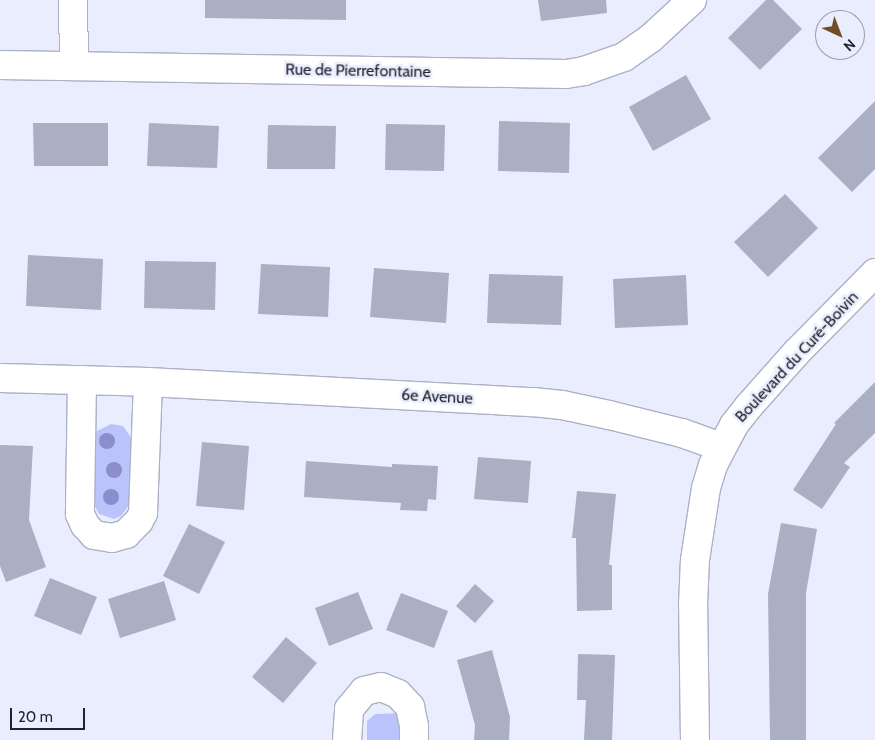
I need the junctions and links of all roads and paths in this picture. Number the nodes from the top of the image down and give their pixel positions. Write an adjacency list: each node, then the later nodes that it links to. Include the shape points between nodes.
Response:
1 (73, 0): 4 (street)
2 (692, 0): 4 (street, Rue de Pierrefontaine, via 651,38 624,57 566,74)
3 (0, 65): 4 (street, Rue de Pierrefontaine)
4 (74, 66)
5 (875, 273): 9 (street, Boulevard du Curé-Boivin, via 773,378 734,425)
6 (0, 378): 7 (street, 6e Avenue)
7 (82, 380): 8 (street, 6e Avenue); 8 (street, via 80,514 94,535 112,538 126,534 139,522 143,513)
8 (148, 382): 9 (street, 6e Avenue, via 562,405 682,433)
9 (721, 447): 12 (street, Boulevard du Curé-Boivin, via 706,488 696,560 693,605)
10 (347, 740): 11 (street, via 349,709 364,691 381,687 390,688 410,707)
11 (414, 740)
12 (695, 740)

